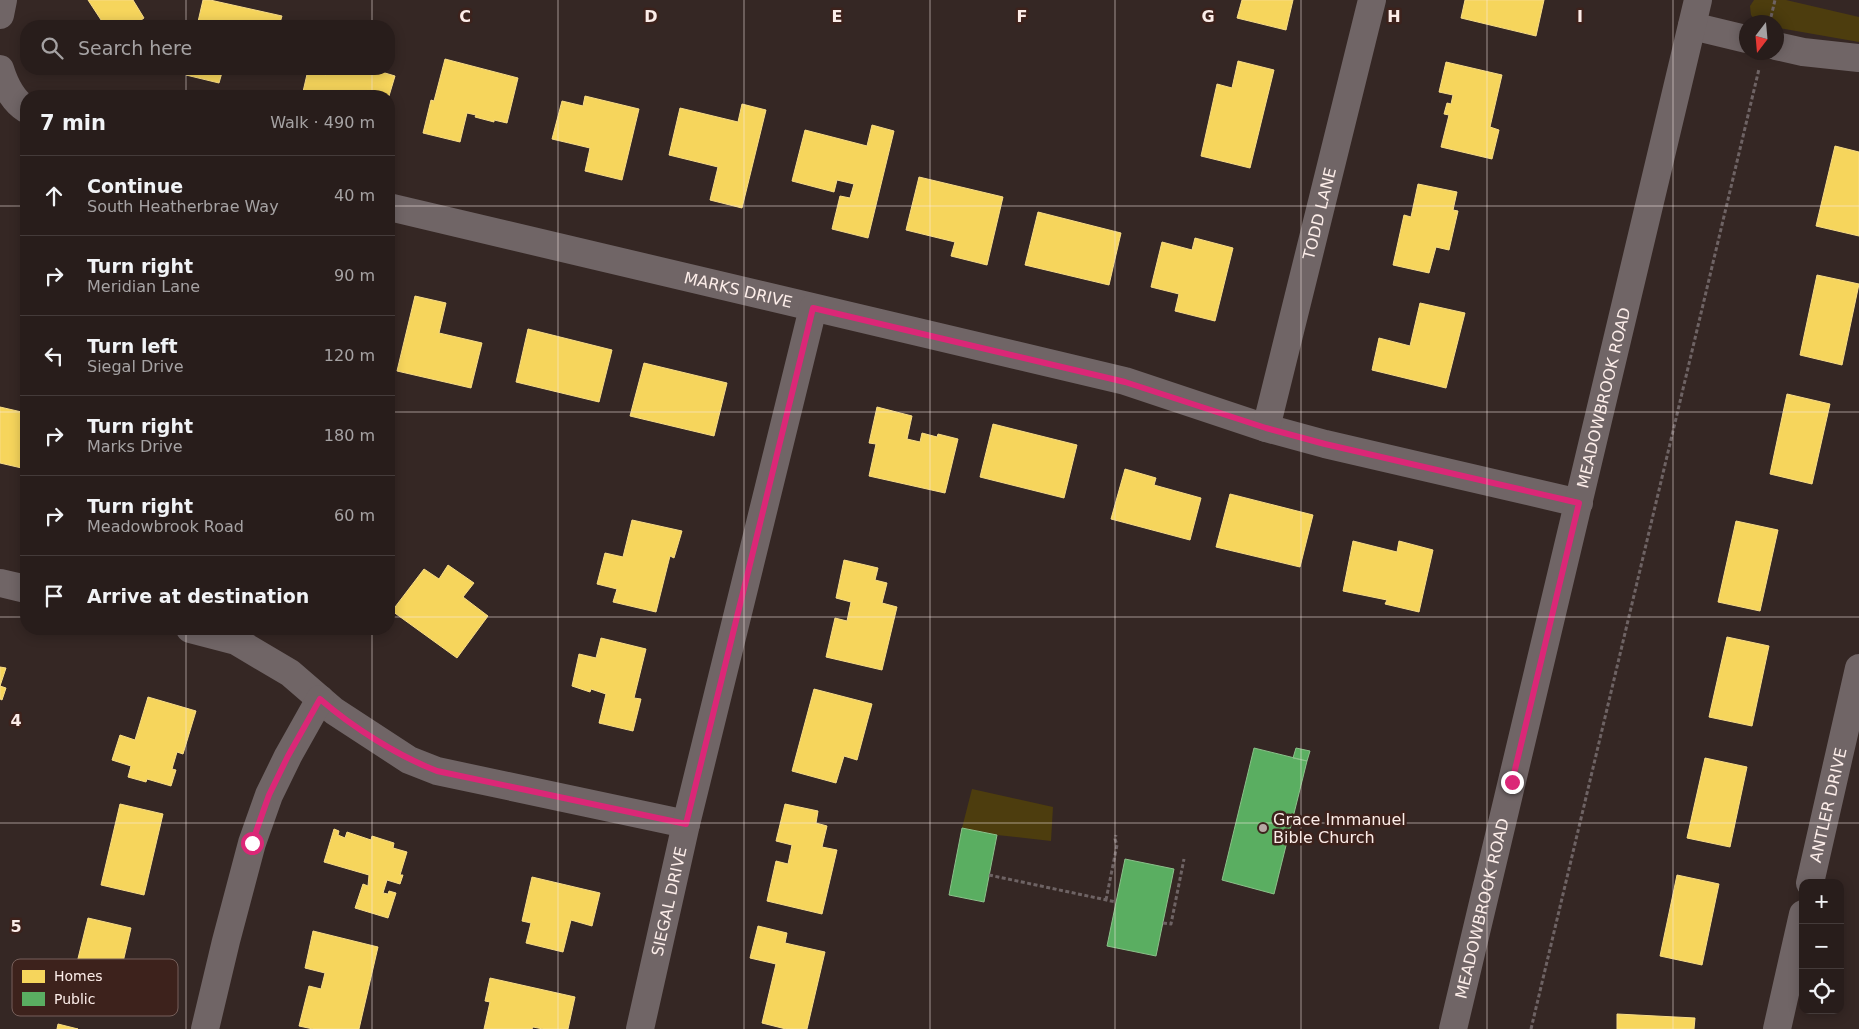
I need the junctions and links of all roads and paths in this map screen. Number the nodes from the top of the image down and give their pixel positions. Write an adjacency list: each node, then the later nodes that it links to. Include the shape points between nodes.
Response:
1 (3, 0): 5 (street)
2 (1372, 0): 15 (street, TODD LANE)
3 (1775, 0): 6 (path)
4 (1695, 13): 7 (street); 16 (street, MEADOWBROOK ROAD)
5 (0, 15)
6 (1771, 15)
7 (1739, 35)
8 (1784, 48): 9 (street)
9 (1859, 58)
10 (0, 69): 12 (street, via 3,81)
11 (1758, 72): 34 (path)
12 (20, 105)
13 (395, 209): 14 (street, MARKS DRIVE)
14 (813, 308): 15 (street, MARKS DRIVE, via 1125,382); 22 (street, SIEGAL DRIVE)
15 (1266, 428): 16 (street, MARKS DRIVE)
16 (1579, 503): 33 (street, MEADOWBROOK ROAD)
17 (0, 583): 18 (street)
18 (20, 588)
19 (213, 635): 21 (street, via 236,641 290,673)
20 (1859, 668): 26 (street, ANTLER DRIVE)
21 (320, 699): 22 (street, via 334,712 409,760 437,771); 31 (street, via 288,756 252,843)
22 (686, 824): 32 (street, SIEGAL DRIVE)
23 (1116, 835): 27 (path, via 1117,845)
24 (1184, 859): 29 (path, via 1171,924)
25 (989, 875): 27 (path)
26 (1811, 879)
27 (1106, 900): 28 (path)
28 (1116, 902)
29 (1163, 923)
30 (1801, 924): 35 (street)
31 (205, 1029)
32 (640, 1029)
33 (1453, 1029)
34 (1531, 1029)
35 (1777, 1029)

